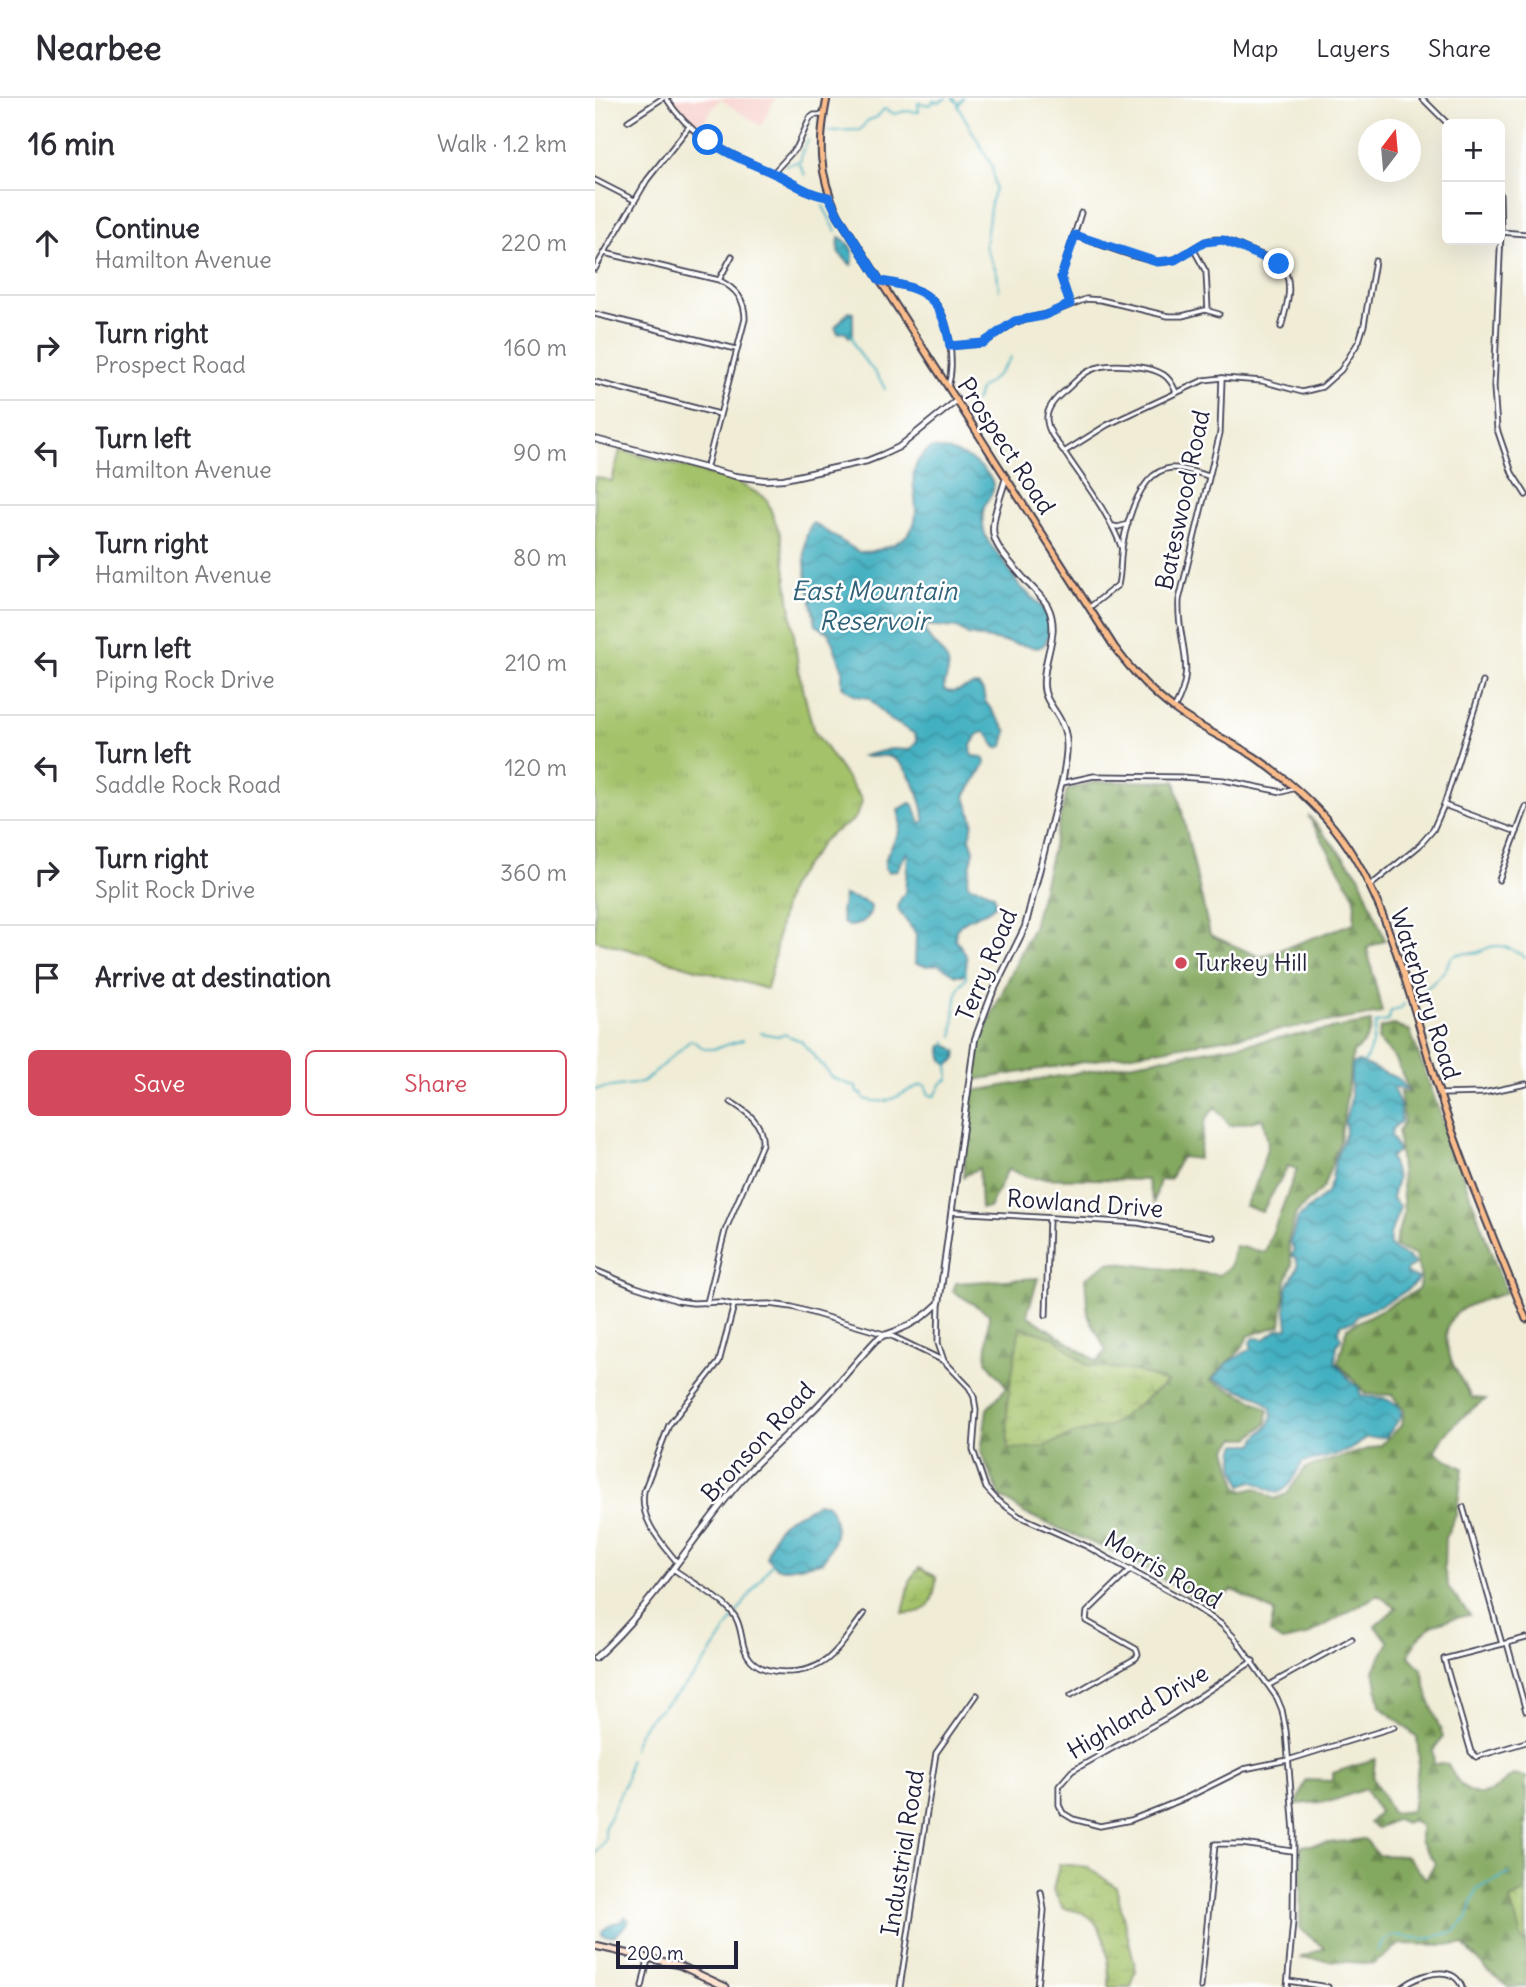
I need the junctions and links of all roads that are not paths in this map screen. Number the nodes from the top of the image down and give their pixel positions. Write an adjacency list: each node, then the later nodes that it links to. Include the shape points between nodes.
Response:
1 (665, 98): 6 (street); 7 (street)
2 (827, 98): 4 (main road, Prospect Road)
3 (1422, 98): 5 (street)
4 (823, 115): 8 (street, via 810,118 797,147); 10 (main road, Prospect Road, via 820,158)
5 (1442, 119)
6 (628, 121)
7 (689, 127): 8 (street, via 731,156); 11 (street)
8 (773, 173): 10 (street)
9 (595, 180): 11 (street)
10 (829, 197): 23 (main road, Prospect Road)
11 (634, 200): 18 (street)
12 (1081, 213): 15 (street)
13 (1505, 232): 14 (street)
14 (1526, 234)
15 (1075, 235): 17 (street, via 1157,262 1175,260); 24 (street, via 1061,277)
16 (1500, 245): 42 (street, via 1494,387 1497,429)
17 (1194, 250): 25 (street, via 1206,272); 28 (street, via 1211,240 1223,240 1279,264 1288,291)
18 (605, 253): 21 (street); 22 (street)
19 (732, 256): 22 (street)
20 (1375, 261): 31 (street, via 1359,341 1341,370 1322,387 1302,392 1262,381)
21 (595, 269)
22 (719, 280): 30 (street, via 736,290 743,303 745,319)
23 (880, 281): 29 (street, via 932,299 942,314); 33 (main road, Prospect Road)
24 (1070, 304): 25 (street, via 1097,299 1172,316); 29 (street, via 1015,321 983,343)
25 (1208, 310): 27 (street)
26 (595, 314): 30 (street)
27 (1219, 314)
28 (1281, 327)
29 (950, 346): 33 (street)
30 (736, 349): 36 (street)
31 (1222, 378): 34 (street); 40 (street, Bateswood Road, via 1220,433)
32 (595, 382): 36 (street)
33 (948, 388): 35 (main road, Prospect Road)
34 (1176, 391): 38 (street); 38 (street, via 1168,378 1154,370 1112,364 1092,369 1048,411 1048,427)
35 (956, 401): 39 (street, via 899,447 867,461 765,480); 41 (main road, Prospect Road)
36 (719, 414): 39 (street)
37 (595, 439): 39 (street)
38 (1064, 452): 44 (street)
39 (706, 468)
40 (1208, 476): 43 (street, via 1182,469 1161,471 1141,491); 48 (street, Bateswood Road, via 1179,600 1187,664 1185,686)
41 (1006, 478): 46 (main road, Prospect Road); 50 (street, Terry Road, via 992,534 997,548 1047,605 1053,622 1044,686 1065,733)
42 (1526, 495)
43 (1128, 524): 44 (street); 45 (street)
44 (1111, 525): 45 (street)
45 (1122, 549): 46 (street, via 1118,585)
46 (1089, 608): 48 (main road, Prospect Road, via 1126,663)
47 (1483, 682): 52 (street)
48 (1174, 709): 49 (main road, Prospect Road)
49 (1215, 736): 51 (main road, Waterbury Road, via 1256,758)
50 (1062, 783): 51 (street, via 1094,776 1180,777 1282,792); 60 (street, Terry Road, via 1025,926 975,1039)
51 (1295, 788): 56 (main road, Waterbury Road, via 1335,829)
52 (1444, 805): 54 (street); 56 (street, via 1433,830 1419,846)
53 (1526, 807): 54 (street)
54 (1517, 832): 55 (street)
55 (1499, 880)
56 (1370, 886): 58 (main road, Waterbury Road)
57 (1526, 1084): 58 (street, via 1483,1093)
58 (1440, 1094): 68 (main road, Waterbury Road)
59 (731, 1102): 64 (street, via 759,1126 762,1144 725,1231)
60 (953, 1212): 61 (street, Rowland Drive); 65 (street, Terry Road)
61 (1049, 1219): 62 (street, Rowland Drive, via 1138,1223); 67 (street)
62 (1213, 1237)
63 (595, 1270): 64 (street, Morris Road, via 661,1296)
64 (707, 1303): 66 (street, Morris Road)
65 (939, 1303): 69 (street, Bronson Road, via 921,1318); 70 (street, Terry Road, via 938,1343)
66 (734, 1305): 69 (street, Morris Road, via 780,1304); 72 (street, via 719,1362 669,1425 644,1491 644,1513)
67 (1046, 1315)
68 (1526, 1319)
69 (883, 1334): 70 (street, Morris Road); 72 (street, Bronson Road, via 744,1477)
70 (944, 1362): 74 (street, Morris Road, via 974,1397 973,1450 986,1488 996,1500 1019,1516)
71 (1464, 1507): 78 (street)
72 (678, 1563): 73 (street, Bronson Road)
73 (673, 1569): 75 (street, via 728,1608 739,1625 746,1652 767,1670 800,1672 819,1667); 79 (street, Bronson Road, via 638,1615)
74 (1131, 1569): 80 (street, Morris Road, via 1207,1614); 83 (street, via 1085,1617 1138,1654)
75 (864, 1614)
76 (1352, 1639): 81 (street)
77 (1526, 1639): 78 (street)
78 (1505, 1644): 84 (street); 86 (street, via 1444,1659 1471,1752 1476,1757)
79 (595, 1658)
80 (1253, 1661): 81 (street, Morris Road); 87 (street, Highland Drive, via 1170,1716 1072,1771 1059,1786 1059,1805 1073,1819 1100,1826 1116,1824 1186,1798 1244,1769)
81 (1269, 1685): 87 (street, Morris Road, via 1282,1710)
82 (977, 1695): 95 (street, Industrial Road, via 936,1753)
83 (1070, 1695)
84 (1526, 1711)
85 (1394, 1727): 87 (street, Highland Drive)
86 (1526, 1742)
87 (1288, 1760): 88 (street, Morris Road)
88 (1292, 1851): 92 (street, Morris Road); 97 (street, via 1215,1844)
89 (1041, 1892): 96 (street, via 1044,1910)
90 (595, 1945): 91 (main road)
91 (648, 1956): 93 (street); 94 (main road)
92 (1288, 1984): 98 (street)
93 (642, 1987)
94 (726, 1987)
95 (899, 1987)
96 (1037, 1987)
97 (1201, 1987)
98 (1328, 1987)
99 (1402, 1987): 100 (street, via 1432,1973 1454,1977)
100 (1462, 1987)

